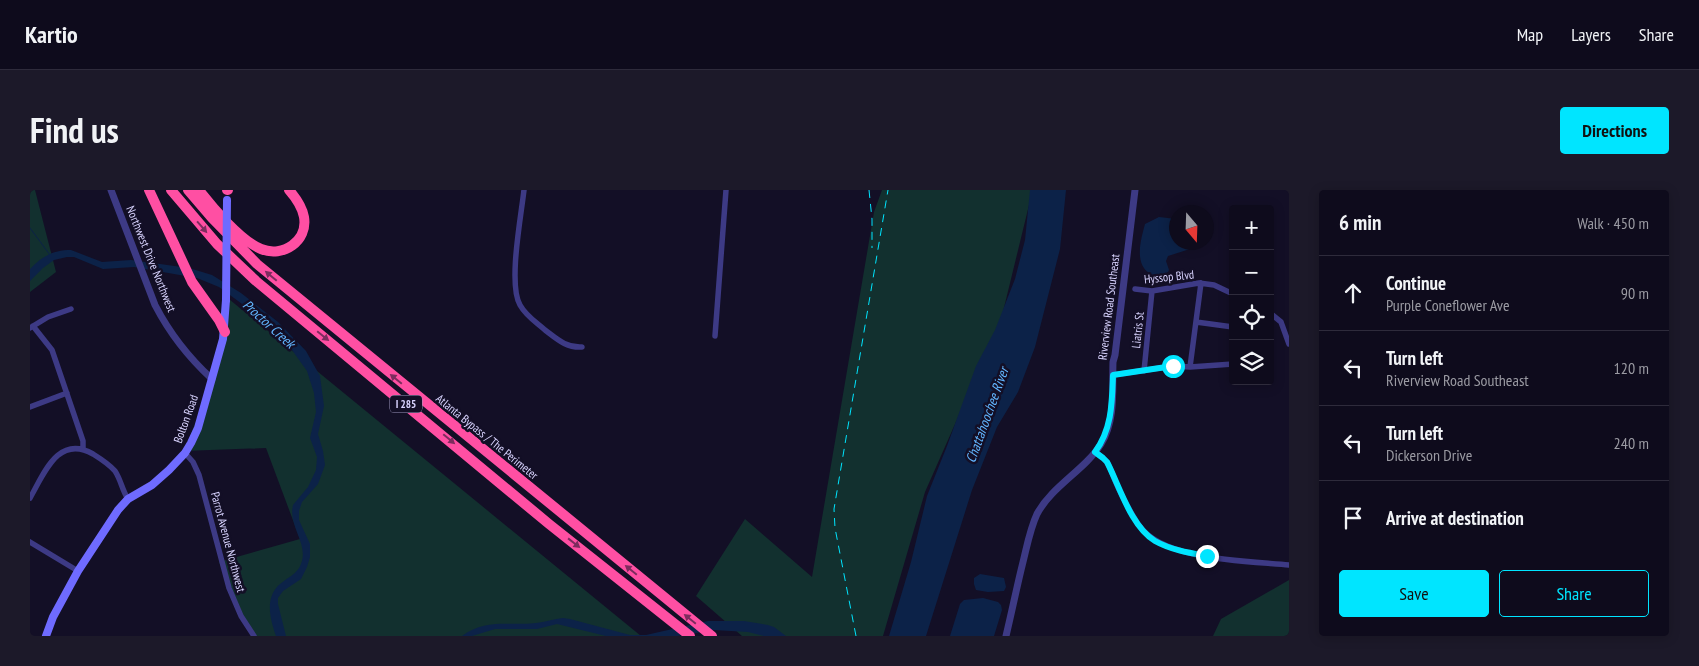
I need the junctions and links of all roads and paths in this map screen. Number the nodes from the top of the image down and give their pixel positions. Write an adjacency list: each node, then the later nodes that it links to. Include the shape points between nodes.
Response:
1 (111, 190): 28 (street, Northwest Drive Northwest, via 155,304 173,337)
2 (149, 190): 20 (highway, via 192,282)
3 (171, 190): 41 (highway, Atlanta Bypass / The Perimeter / I 285, one-way to 41, via 212,239 256,280)
4 (188, 190): 42 (highway, Atlanta Bypass / The Perimeter / I 285, one-way to 4, via 257,264)
5 (199, 190): 6 (highway, via 248,241 262,250 278,252 295,244 304,228 302,208)
6 (289, 190)
7 (524, 190): 23 (street, via 514,278 516,297 530,318 564,344)
8 (726, 190): 21 (street)
9 (1135, 190): 27 (street, Riverview Road Southeast)
10 (228, 193): 20 (main road, Bolton Road, bridge)
11 (1201, 283): 13 (street, Hyssop Blvd); 14 (street, Hyssop Blvd); 17 (street)
12 (1135, 289): 13 (street, Hyssop Blvd)
13 (1152, 290): 26 (street, Liatris St)
14 (1229, 292)
15 (71, 309): 19 (street)
16 (1274, 316): 22 (street, via 1281,322)
17 (1196, 322): 18 (street); 25 (street)
18 (1229, 326)
19 (31, 327): 29 (street, via 52,350)
20 (225, 332): 28 (main road, Bolton Road)
21 (715, 336)
22 (1289, 344)
23 (582, 347)
24 (1229, 364): 25 (street)
25 (1190, 367): 26 (street)
26 (1144, 371): 27 (street)
27 (1113, 375): 32 (street, Riverview Road Southeast, via 1108,427)
28 (212, 379): 33 (main road, Bolton Road, via 198,428)
29 (67, 393): 30 (street); 31 (street)
30 (30, 407)
31 (83, 449): 34 (street, via 67,450 54,458); 35 (street, via 113,469)
32 (1095, 452): 37 (street, via 1107,462 1138,524 1155,541 1207,556); 43 (street, Riverview Road Southeast, via 1038,513 1029,536)
33 (185, 453): 35 (main road, Bolton Road, via 152,485); 40 (street, Parrot Avenue Northwest, via 199,474 234,603)
34 (30, 498)
35 (128, 499): 38 (main road, Bolton Road)
36 (30, 542): 38 (street)
37 (1289, 565)
38 (78, 571): 39 (main road, Bolton Road)
39 (46, 636)
40 (254, 636)
41 (690, 636)
42 (712, 636)
43 (1006, 636)

